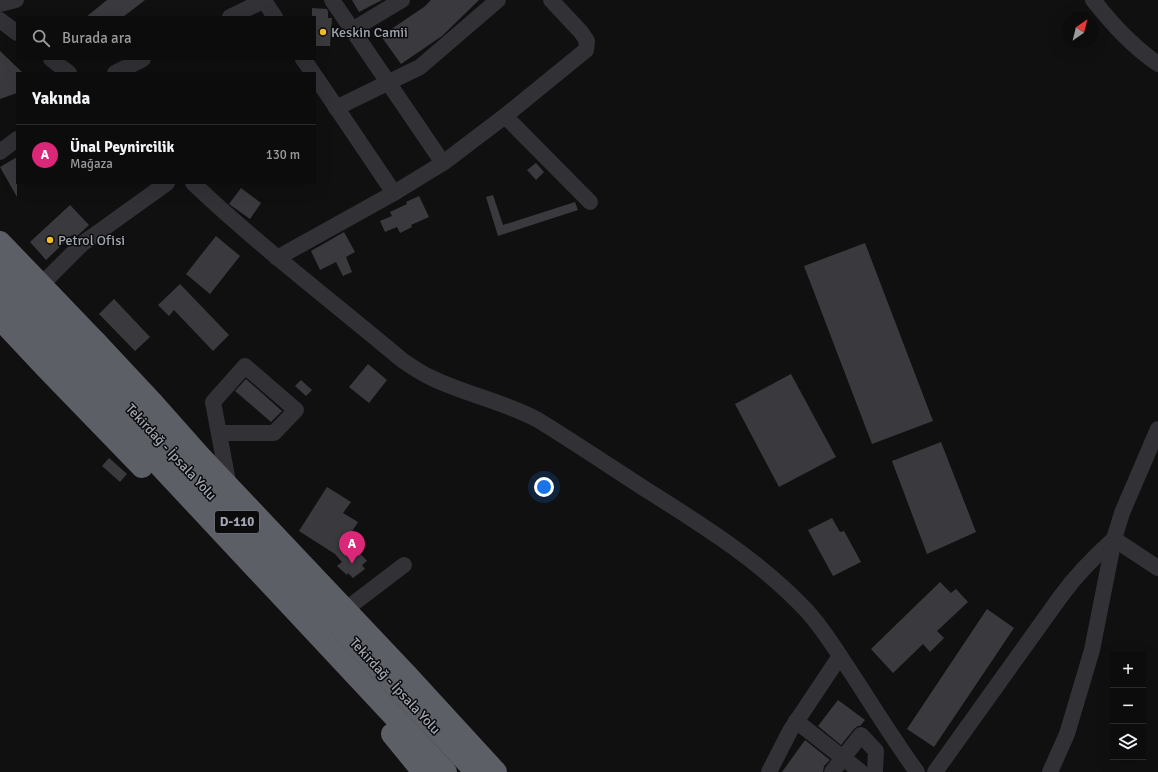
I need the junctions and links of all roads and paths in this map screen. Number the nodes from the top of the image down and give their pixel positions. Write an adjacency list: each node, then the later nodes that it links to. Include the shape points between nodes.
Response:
1 (16, 0): 8 (street)
2 (264, 0): 9 (street); 10 (street)
3 (332, 0): 12 (street)
4 (402, 0): 12 (street)
5 (498, 0): 22 (street, via 420,67)
6 (551, 0): 24 (street, via 581,32 587,41 586,50)
7 (1094, 0): 17 (street, via 1127,39)
8 (0, 4)
9 (232, 16)
10 (274, 16)
11 (0, 20): 13 (street)
12 (352, 30): 22 (street)
13 (16, 32)
14 (52, 60): 18 (street)
15 (141, 60): 19 (street)
16 (304, 60): 20 (street)
17 (1158, 64)
18 (68, 72)
19 (117, 72)
20 (312, 72)
21 (316, 78): 23 (street)
22 (388, 83): 23 (street); 27 (street)
23 (336, 108): 30 (street)
24 (504, 116): 27 (street); 31 (street)
25 (16, 140): 26 (street)
26 (0, 152)
27 (443, 163): 30 (street)
28 (166, 184): 35 (street, via 82,244)
29 (194, 184): 33 (street)
30 (394, 193): 33 (street)
31 (590, 202)
32 (0, 242): 35 (highway)
33 (277, 258): 48 (street, via 417,370 433,379 527,414 712,532 788,591 825,632)
34 (0, 269): 45 (highway, Tekirdağ - İpsala Yolu / D-110, via 238,523)
35 (41, 285): 38 (highway)
36 (0, 295): 46 (highway, Tekirdağ - İpsala Yolu / D-110)
37 (0, 319): 46 (highway, via 134,459 243,566)
38 (95, 341): 41 (highway); 45 (highway, via 193,460)
39 (1158, 429): 42 (street, via 1122,513)
40 (219, 433): 40 (street, via 213,402 245,366 296,410 274,433); 41 (street)
41 (230, 487): 45 (highway)
42 (1114, 539): 44 (street); 60 (street, via 1091,560 1065,590); 61 (street, via 1092,650 1067,734)
43 (404, 565): 45 (street)
44 (1158, 568)
45 (335, 611): 53 (highway, Tekirdağ - İpsala Yolu / D-110); 54 (highway, via 408,676)
46 (308, 625): 47 (highway, Tekirdağ - İpsala Yolu / D-110)
47 (338, 656): 51 (highway, via 360,695); 52 (highway, Tekirdağ - İpsala Yolu / D-110)
48 (840, 656): 49 (street); 59 (street)
49 (796, 721): 50 (street); 55 (street)
50 (843, 758): 56 (street); 57 (street); 58 (street, via 861,735 876,751)
51 (423, 772)
52 (446, 772)
53 (476, 772)
54 (496, 772)
55 (769, 772)
56 (832, 772)
57 (861, 772)
58 (875, 772)
59 (917, 772)
60 (935, 772)
61 (1050, 772)

